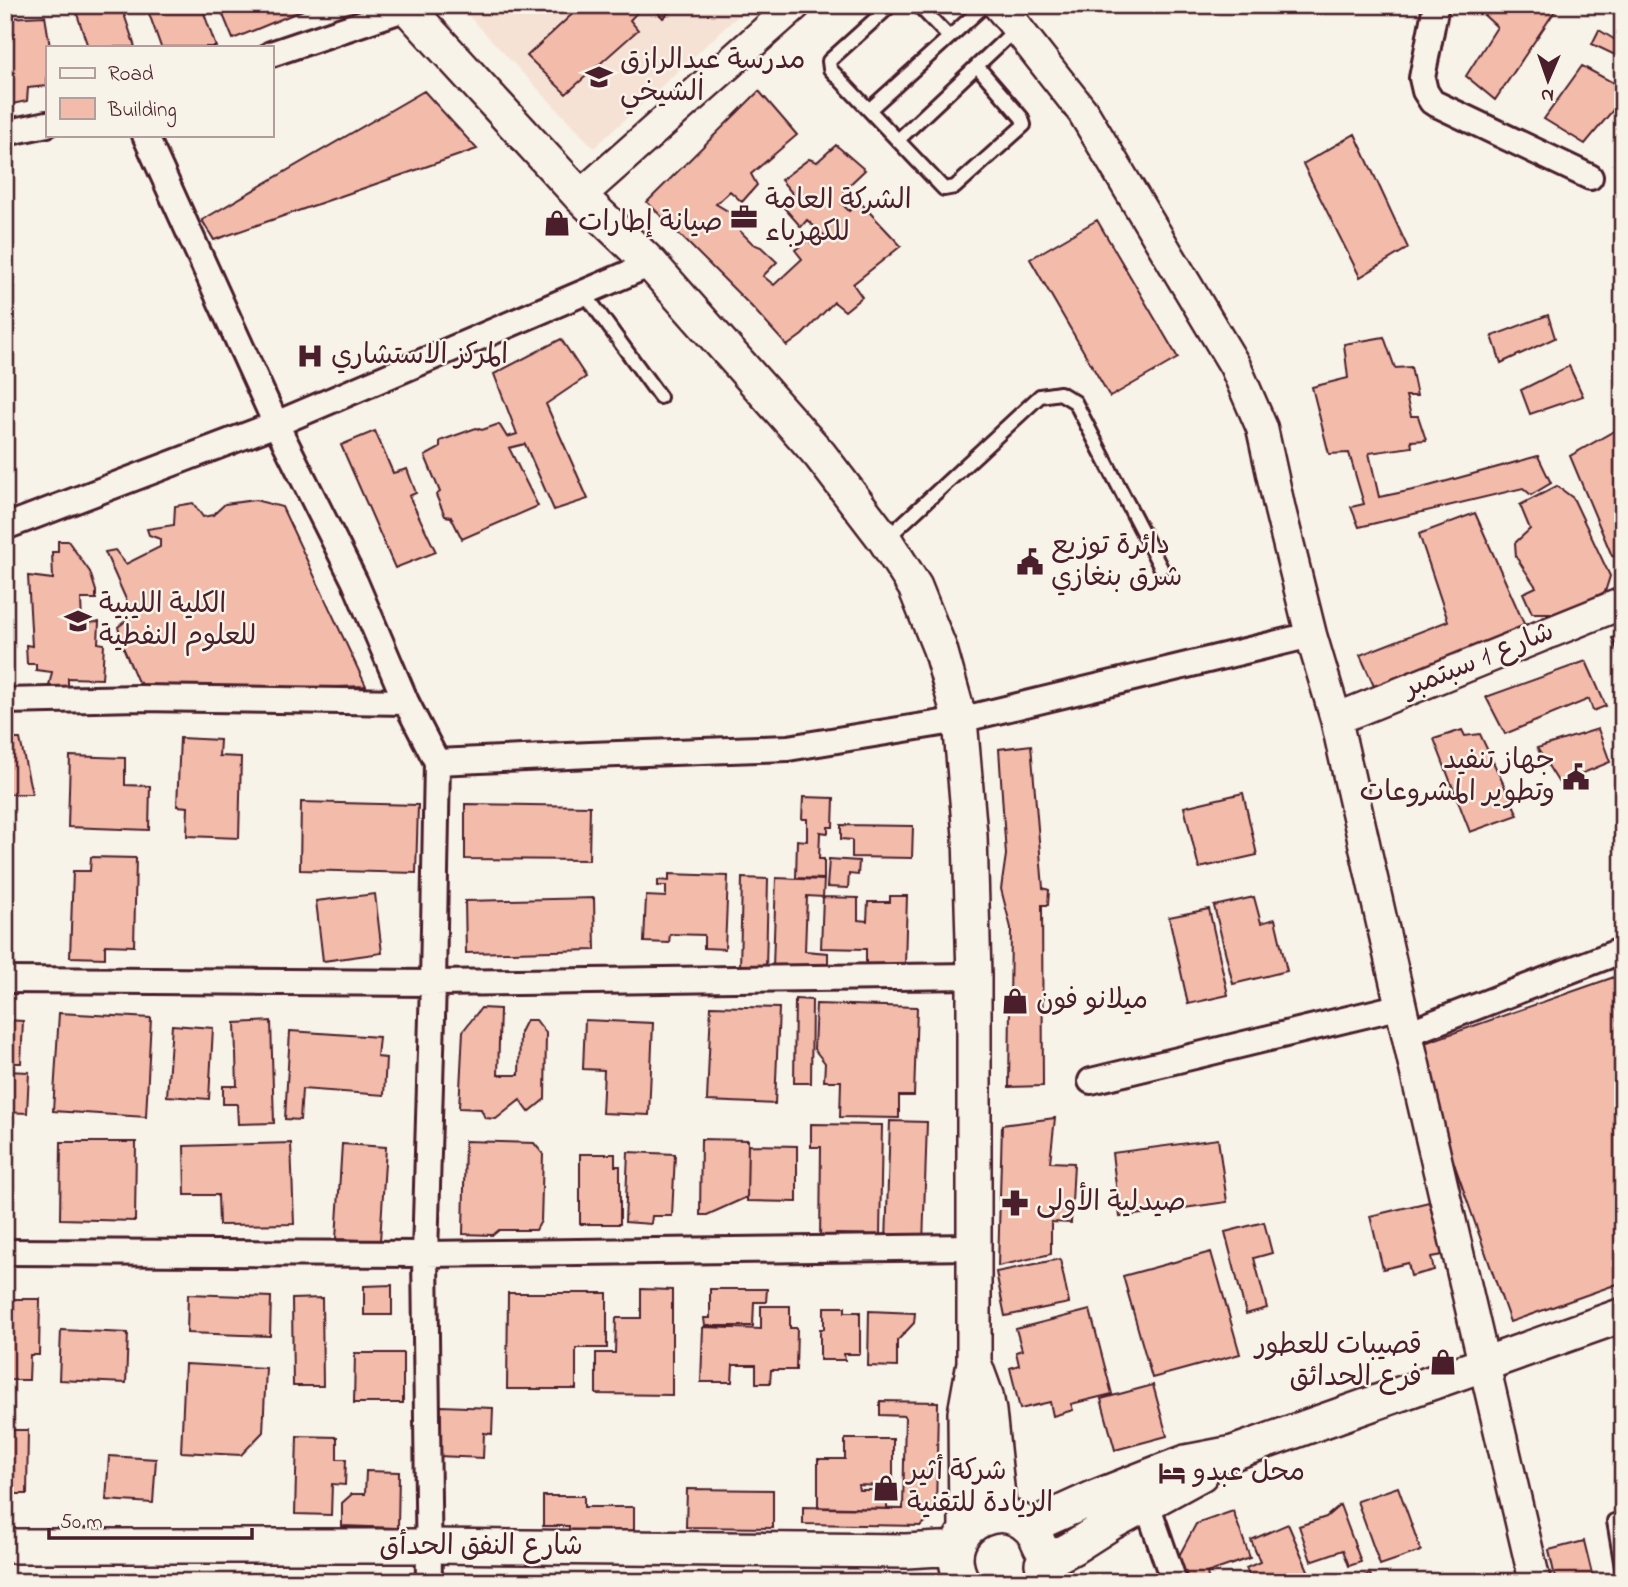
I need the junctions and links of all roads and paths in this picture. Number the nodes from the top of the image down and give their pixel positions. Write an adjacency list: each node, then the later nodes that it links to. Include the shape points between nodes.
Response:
1 (795, 5): 18 (street)
2 (891, 5): 12 (lane, via 829,61 830,69)
3 (918, 5): 9 (lane)
4 (985, 5): 9 (lane)
5 (998, 5): 8 (street)
6 (1436, 5): 17 (street, via 1422,78 1432,103)
7 (406, 7): 10 (street); 18 (main road)
8 (1017, 28): 11 (lane); 27 (street, via 1083,111 1235,366 1262,428)
9 (949, 37): 12 (lane)
10 (273, 53)
11 (976, 66): 16 (lane); 16 (lane, via 1023,118 1024,125 955,187 944,189)
12 (869, 110): 16 (lane)
13 (46, 124): 14 (street)
14 (5, 133)
15 (145, 136): 22 (street)
16 (898, 140)
17 (1590, 177)
18 (580, 196): 19 (main road)
19 (651, 264): 20 (street); 24 (main road, via 820,455)
20 (585, 294): 21 (lane); 22 (street)
21 (660, 397)
22 (276, 425): 23 (street); 29 (street, via 355,582)
23 (5, 527)
24 (885, 540): 25 (lane, via 1040,396 1060,393 1074,402); 31 (main road, via 915,587 940,649)
25 (1161, 568)
26 (1623, 603): 30 (street, شارع 1 سبتمبر)
27 (1311, 635): 30 (street); 31 (street)
28 (5, 701): 29 (street)
29 (406, 702): 32 (street)
30 (1336, 719): 37 (street)
31 (960, 720): 32 (street, via 788,748); 34 (main road, via 970,835)
32 (437, 762): 36 (street)
33 (1623, 950): 37 (street)
34 (974, 976): 36 (street); 39 (main road)
35 (5, 980): 36 (street)
36 (433, 983): 41 (street)
37 (1405, 1019): 38 (street); 44 (street)
38 (1090, 1081)
39 (975, 1247): 41 (street); 43 (main road)
40 (5, 1252): 41 (street)
41 (425, 1254): 51 (street)
42 (1623, 1315): 44 (main road)
43 (974, 1363): 47 (main road, via 986,1395); 49 (main road, via 966,1397)
44 (1483, 1364): 45 (main road); 57 (street)
45 (1233, 1453): 46 (main road); 47 (main road, via 1186,1462 1093,1498)
46 (1147, 1504): 52 (main road); 56 (street)
47 (1014, 1521): 49 (main road, via 988,1516); 52 (main road, via 1037,1538 1042,1550)
48 (1614, 1521): 53 (lane)
49 (961, 1539): 51 (main road, شارع النفق الحدأق, via 906,1551); 55 (main road, via 956,1559)
50 (5, 1546): 51 (main road, شارع النفق الحدأق)
51 (429, 1546): 54 (street)
52 (1039, 1573)
53 (1623, 1573)
54 (429, 1582)
55 (962, 1582)
56 (1174, 1582)
57 (1535, 1582)

